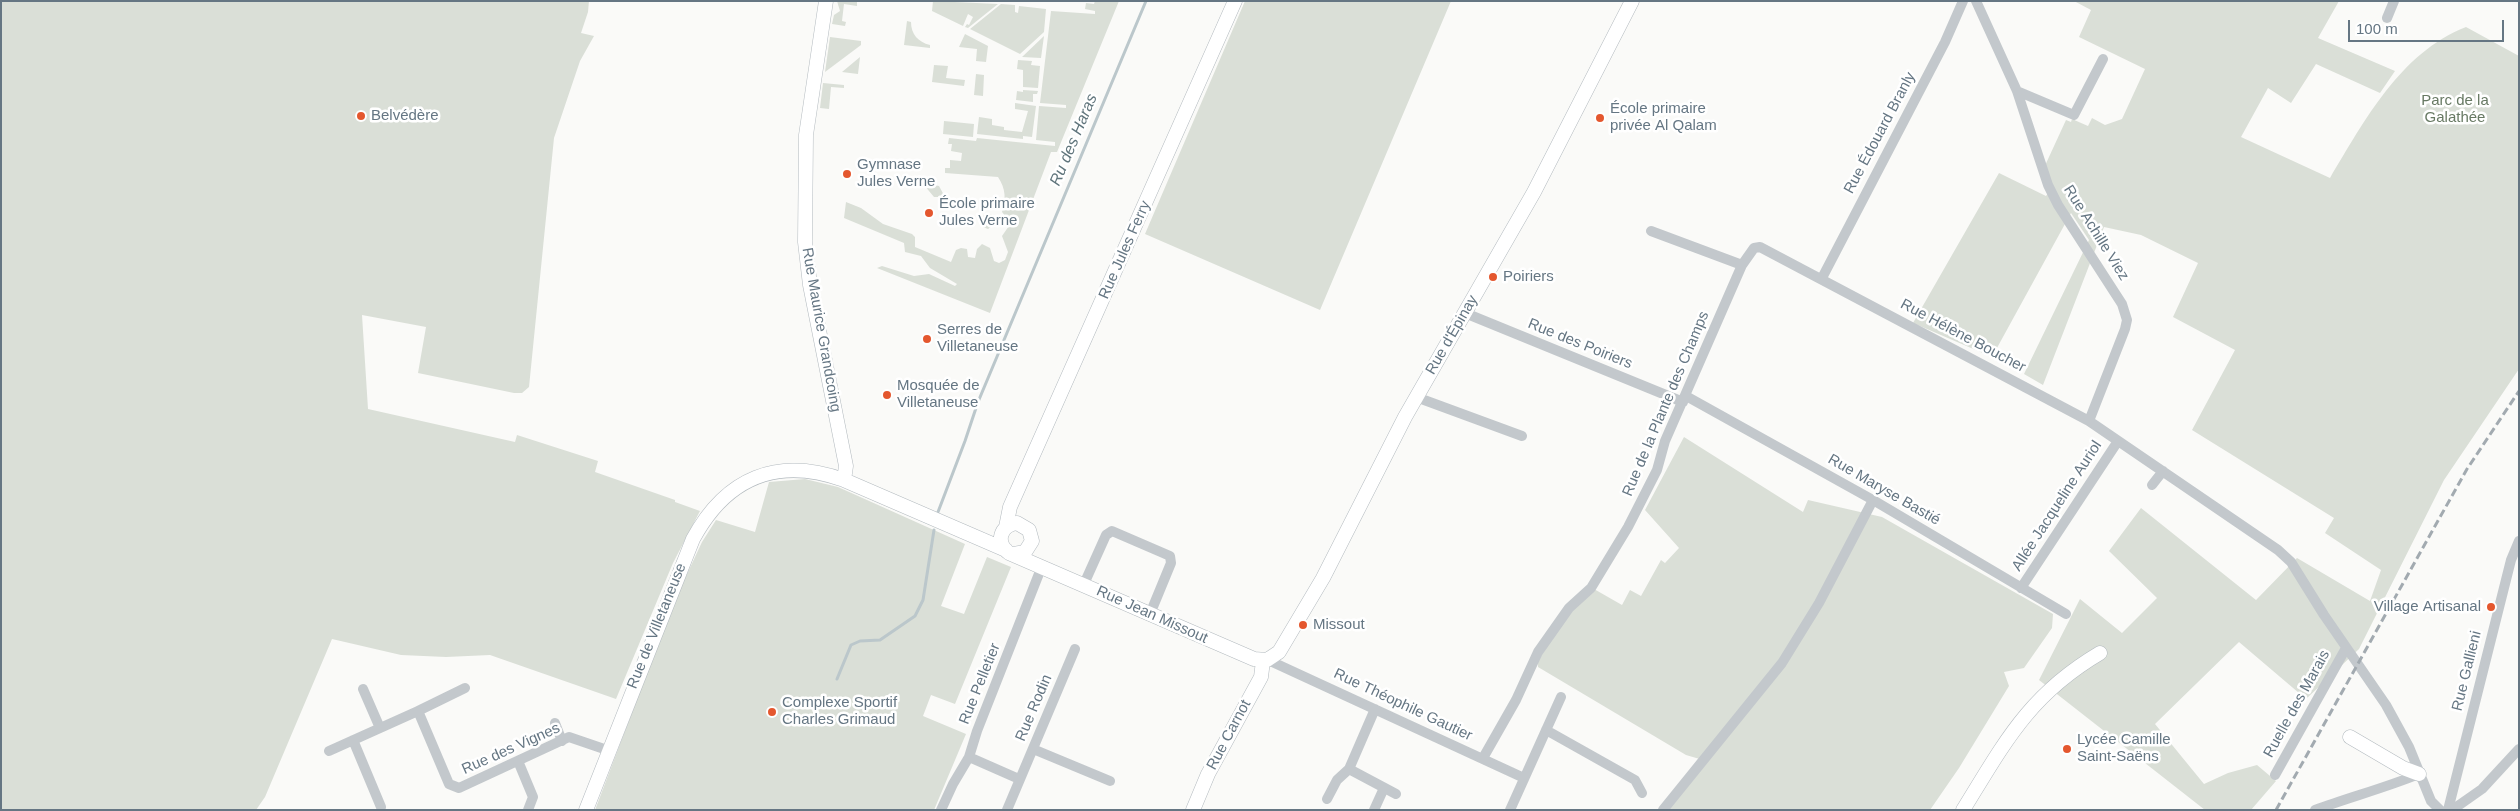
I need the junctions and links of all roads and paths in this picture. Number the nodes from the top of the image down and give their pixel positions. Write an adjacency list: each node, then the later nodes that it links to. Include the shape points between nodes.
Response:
1 (826, 1): 21 (street, Rue Maurice Grandcoing, via 808,115 804,233 810,285 847,470)
2 (1235, 1): 23 (street, Rue Jules Ferry)
3 (1632, 1): 13 (street, Rue d'Épinay, via 1534,192)
4 (1962, 1): 12 (street, Rue Édouard Branly, via 1945,42)
5 (1976, 1): 9 (street, Rue Achille Viez)
6 (2394, 1): 7 (street)
7 (2387, 18)
8 (2103, 59): 9 (street, via 2074,115)
9 (2017, 91): 16 (street, Rue Achille Viez, via 2039,162 2058,205 2126,313 2125,328)
10 (1651, 231): 11 (street)
11 (1742, 265): 12 (street, Rue de la Plante des Champs, via 1754,248 1760,247); 15 (street, Rue de la Plante des Champs)
12 (1822, 278): 16 (street, Rue Hélène Boucher)
13 (1466, 312): 14 (street, Rue d'Épinay); 15 (street, Rue des Poiriers)
14 (1416, 397): 17 (street); 38 (street, Rue d'Épinay, via 1323,578 1284,645)
15 (1684, 399): 24 (street, Rue Maryse Bastié); 55 (street, Rue de la Plante des Champs, via 1665,441 1657,470 1628,527 1591,588 1569,608 1538,652 1516,700)
16 (2089, 421): 18 (street)
17 (1522, 436)
18 (2118, 441): 19 (street); 32 (street, Allée Jacqueline Auriol)
19 (2163, 472): 22 (street); 35 (street, via 2291,562)
20 (767, 474): 21 (street, Rue Jean Missout, via 822,472); 53 (street, Rue de Villetaneuse, via 733,488 704,518 678,572)
21 (844, 480): 27 (street, Rue Jean Missout, via 978,539)
22 (2152, 485)
23 (1015, 498): 25 (street); 27 (street, Rue Jules Ferry, via 1009,511)
24 (1873, 500): 32 (street, Rue Maryse Bastié); 75 (street, via 1819,603 1782,663)
25 (1023, 524): 27 (street, via 1013,524); 28 (street, via 1030,531)
26 (2519, 541): 29 (street, Rue Gallieni)
27 (1007, 542): 28 (street, via 1025,552); 30 (street, Rue Jean Missout)
28 (1032, 543): 30 (street)
29 (2515, 561): 79 (street, Rue Gallieni)
30 (1042, 566): 31 (street, Rue Jean Missout); 54 (street, Rue Pelletier, via 976,731)
31 (1084, 584): 33 (street, Rue Jean Missout); 33 (street, via 1106,535 1112,531 1170,556 1171,563)
32 (2021, 588): 34 (street, Rue Maryse Bastié)
33 (1150, 614): 38 (street, Rue Jean Missout, via 1254,659)
34 (2066, 614)
35 (2346, 648): 58 (street, via 2386,705 2409,747); 59 (street, Ruelle des Marais)
36 (1075, 649): 50 (street, Rue Rodin)
37 (2100, 653): 76 (street, via 2063,678 2031,707)
38 (1266, 660): 42 (street, Rue Théophile Gautier); 72 (street, Rue Carnot, via 1261,678 1208,774)
39 (465, 688): 43 (street)
40 (363, 689): 45 (street)
41 (1561, 697): 46 (street)
42 (1375, 709): 55 (street, Rue Théophile Gautier); 57 (street)
43 (418, 711): 45 (street); 56 (street, Rue des Vignes, via 450,784 460,788)
44 (554, 722): 49 (street)
45 (380, 728): 48 (street)
46 (1546, 730): 60 (street); 64 (street, via 1635,780)
47 (2350, 738): 58 (street)
48 (353, 740): 52 (street); 67 (street)
49 (562, 741): 53 (street, Rue des Vignes, via 569,737); 56 (street, Rue des Vignes)
50 (1032, 749): 61 (street, Rue Rodin); 62 (street)
51 (2519, 749): 80 (street, via 2482,789)
52 (329, 751)
53 (610, 751): 69 (street, Rue de Villetaneuse)
54 (969, 758): 61 (street); 70 (street, Rue Pelletier, via 952,784)
55 (1483, 758): 60 (street, Rue Théophile Gautier)
56 (518, 761): 68 (street, via 533,797)
57 (1349, 769): 63 (street); 66 (street, via 1337,780)
58 (2419, 774): 77 (street); 78 (street, via 2431,801)
59 (2275, 776)
60 (1524, 778): 74 (street)
61 (1019, 779): 71 (street, Rue Rodin)
62 (1110, 781)
63 (1384, 788): 65 (street); 73 (street)
64 (1642, 793)
65 (1396, 794)
66 (1327, 799)
67 (381, 807)
68 (528, 810)
69 (586, 810)
70 (941, 810)
71 (1007, 810)
72 (1193, 810)
73 (1374, 810)
74 (1510, 810)
75 (1663, 810)
76 (1963, 810)
77 (2315, 810)
78 (2440, 810)
79 (2448, 810)
80 (2452, 810)

